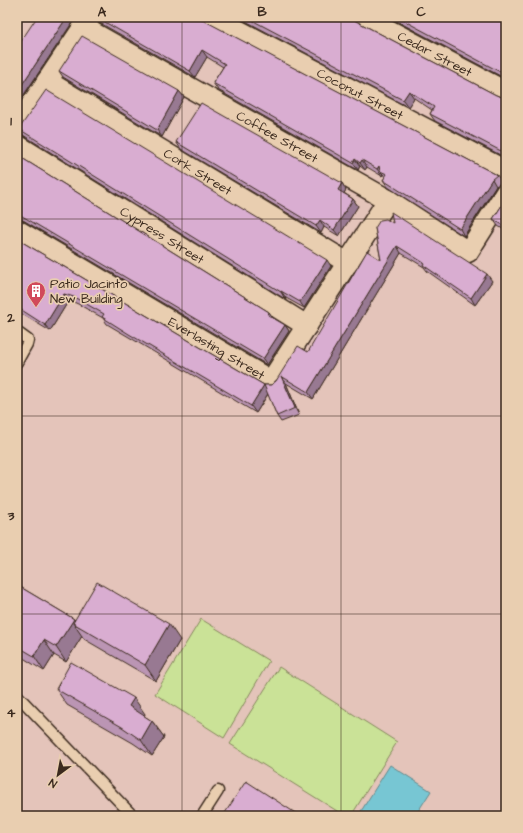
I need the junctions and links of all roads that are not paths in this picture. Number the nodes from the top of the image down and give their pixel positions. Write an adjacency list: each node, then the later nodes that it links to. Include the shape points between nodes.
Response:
1 (213, 17): 8 (street, Coconut Street)
2 (364, 17): 5 (street, Cedar Street)
3 (87, 22): 4 (street); 10 (street, Coffee Street)
4 (47, 81): 6 (street); 12 (street, Cork Street)
5 (506, 92)
6 (17, 126)
7 (17, 145): 13 (street, Cypress Street)
8 (506, 171)
9 (506, 192): 10 (street, Coffee Street, via 468,252)
10 (388, 200): 12 (street, Everlasting Street)
11 (17, 230): 13 (street, Everlasting Street, via 271,381)
12 (348, 263): 13 (street, Everlasting Street)
13 (307, 326)
14 (17, 332): 15 (lane, via 28,340)
15 (17, 362)
16 (17, 695): 18 (lane)
17 (218, 791): 19 (lane)
18 (132, 816)
19 (202, 816)

